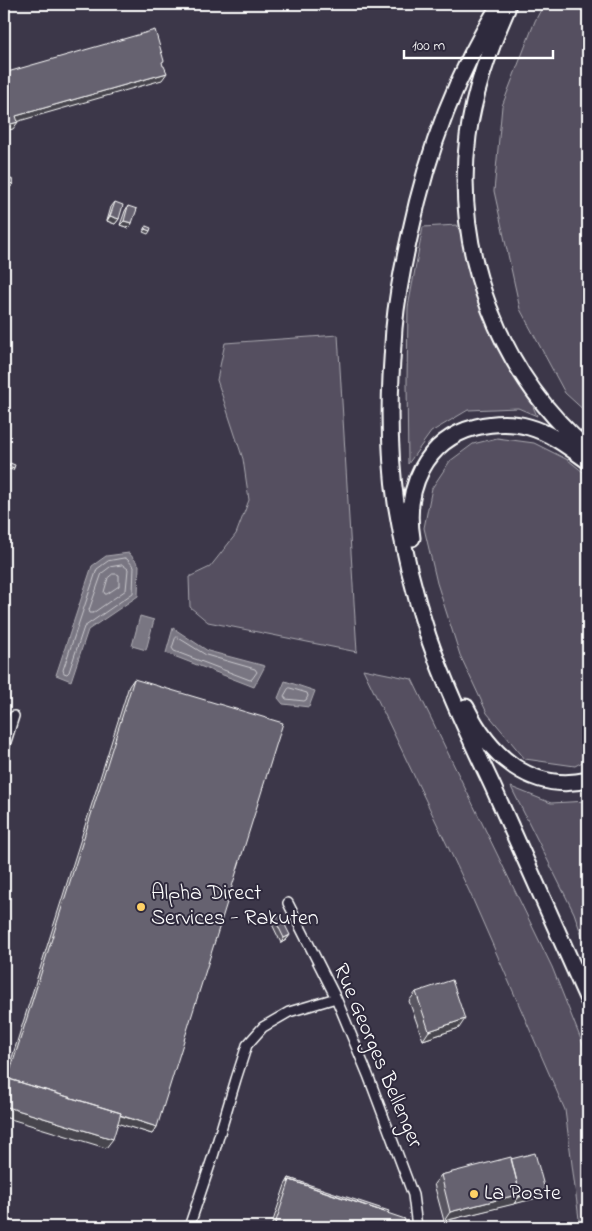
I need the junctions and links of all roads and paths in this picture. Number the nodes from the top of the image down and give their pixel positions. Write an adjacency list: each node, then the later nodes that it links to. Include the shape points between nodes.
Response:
1 (500, 4): 11 (highway, via 468,59 452,96 416,205 394,327 390,399 393,472 408,562 437,660)
2 (515, 6): 3 (highway, via 482,104 474,180 478,232 489,280 512,336 545,391); 4 (highway, via 490,47 472,113 465,182 468,230 486,301 507,347 542,402)
3 (588, 438)
4 (588, 450)
5 (588, 461): 8 (highway, via 565,444 528,426 496,423 468,429 440,446 420,472 410,504 410,525 426,602 439,640 463,701 485,739 494,750 529,776 560,784)
6 (14, 716): 7 (street)
7 (4, 748)
8 (588, 780)
9 (288, 903): 10 (street, Rue Georges Bellenger)
10 (336, 998): 12 (street, via 289,1012 263,1027 247,1045); 13 (street, Rue Georges Bellenger, via 413,1195)
11 (588, 1000)
12 (189, 1227)
13 (416, 1227)

